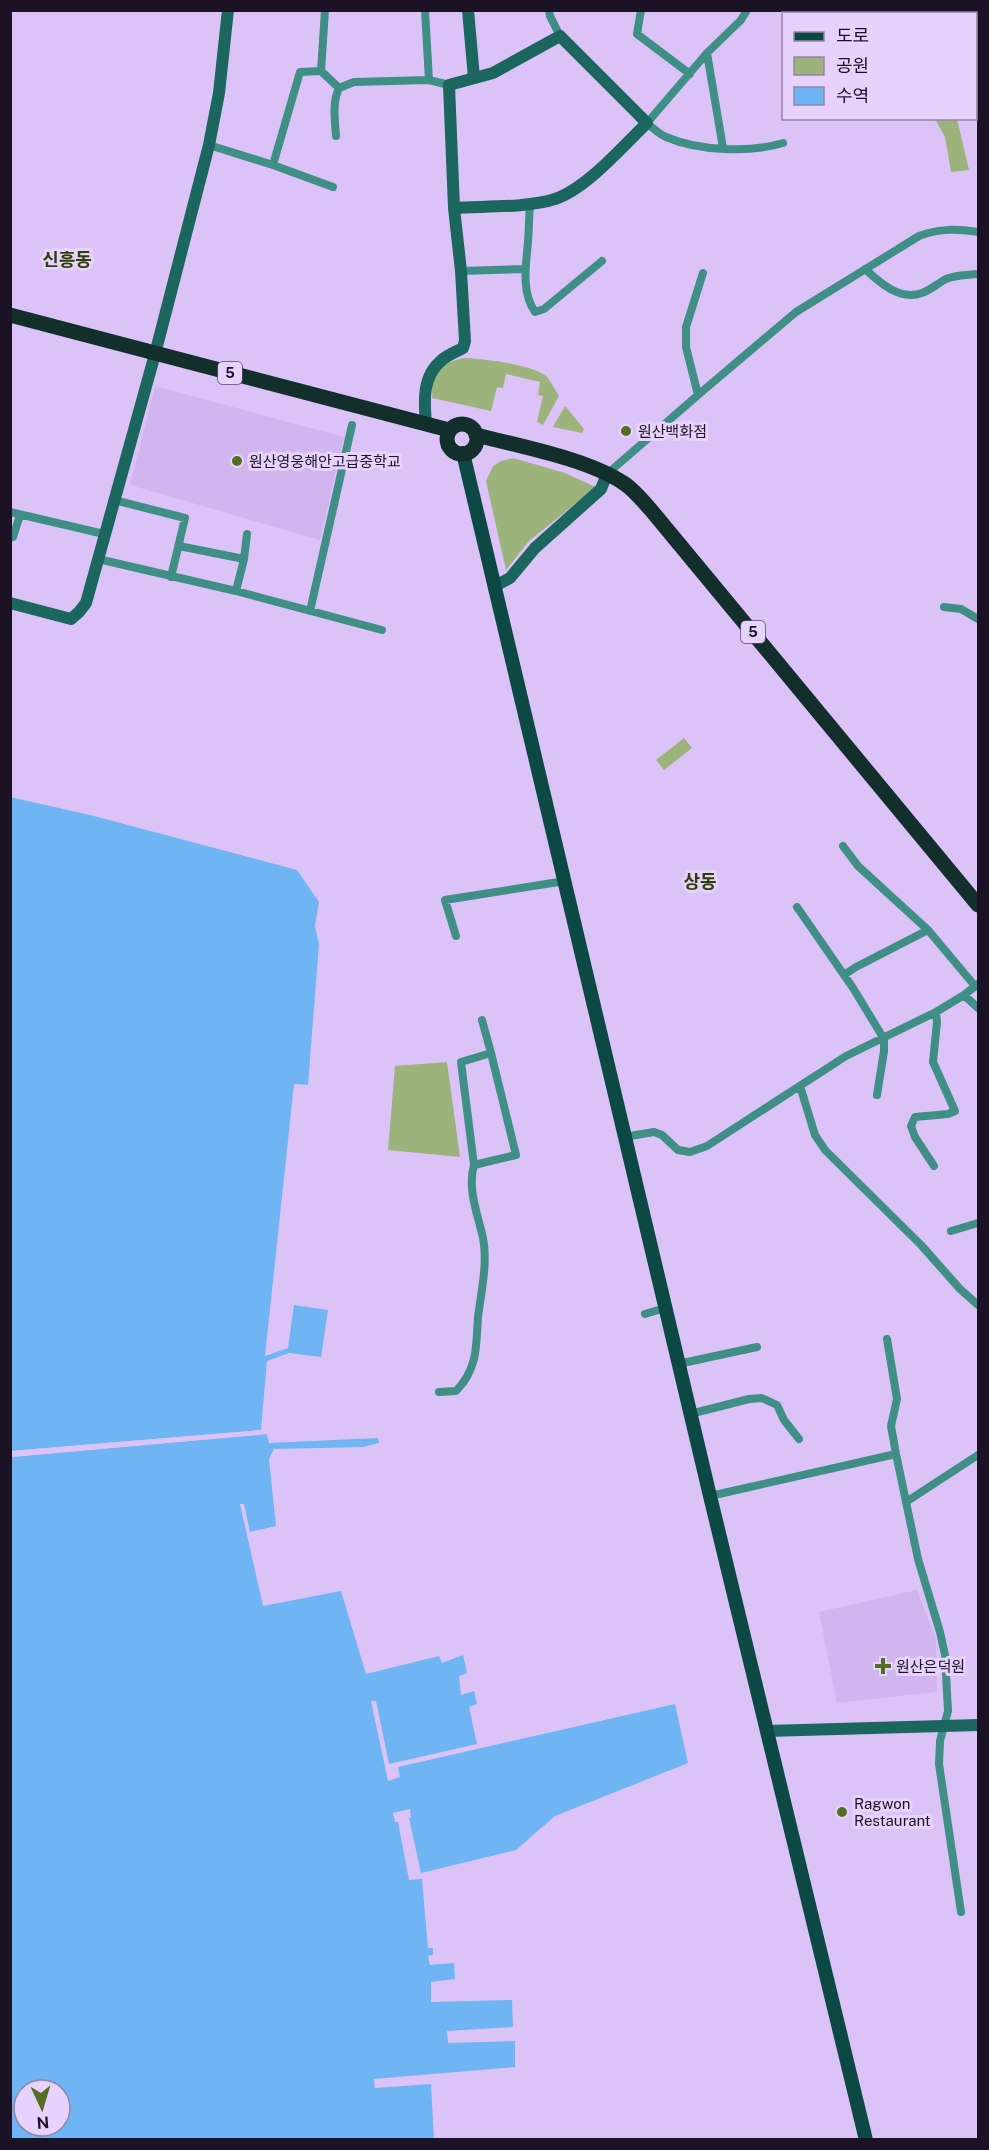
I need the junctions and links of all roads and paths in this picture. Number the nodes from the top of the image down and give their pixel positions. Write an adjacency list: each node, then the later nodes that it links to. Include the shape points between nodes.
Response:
1 (228, 10): 19 (main road)
2 (325, 10): 10 (street)
3 (425, 10): 13 (street)
4 (468, 10): 12 (main road)
5 (549, 10): 8 (street)
6 (641, 10): 11 (street, via 637,34)
7 (747, 10): 9 (street)
8 (560, 36): 12 (main road, via 493,73); 16 (main road)
9 (707, 53): 11 (street); 20 (street)
10 (321, 71): 15 (street); 21 (street, via 300,72)
11 (690, 74): 16 (street)
12 (474, 78): 14 (main road)
13 (429, 80): 14 (street); 15 (street, via 354,82)
14 (449, 85): 24 (main road)
15 (339, 88): 17 (street)
16 (646, 123): 20 (street, via 664,136 696,147); 23 (main road, via 582,185 553,200)
17 (336, 136)
18 (783, 142): 20 (street, via 756,149)
19 (209, 145): 21 (street); 33 (main road)
20 (723, 148)
21 (273, 165): 22 (street)
22 (333, 187)
23 (530, 204): 24 (main road); 27 (street)
24 (454, 208): 29 (main road)
25 (978, 231): 28 (street, via 933,230)
26 (602, 261): 27 (street, via 544,309 535,312 530,305)
27 (524, 269): 29 (street)
28 (865, 269): 31 (street, via 879,283 911,296 948,279); 34 (street, via 796,312)
29 (461, 271): 35 (main road, via 465,341 463,348 433,369 424,398)
30 (703, 273): 34 (street, via 686,327 686,347)
31 (978, 274)
32 (10, 315): 33 (highway, 5)
33 (155, 354): 35 (highway, 5); 41 (main road)
34 (698, 395): 40 (street)
35 (426, 424): 37 (highway, 5)
36 (352, 425): 55 (street)
37 (449, 430): 38 (highway, via 456,424 465,424); 39 (highway, via 448,446)
38 (476, 435): 39 (highway, via 474,447); 40 (highway, 5)
39 (463, 453): 51 (main road)
40 (607, 474): 51 (main road, via 601,489 535,548 510,578); 60 (highway, 5, via 626,484 651,510)
41 (114, 500): 44 (main road); 47 (street, via 185,518)
42 (10, 513): 43 (street)
43 (20, 515): 44 (street); 46 (street)
44 (104, 534): 48 (main road)
45 (247, 534): 49 (street)
46 (10, 538)
47 (179, 546): 49 (street); 50 (street)
48 (98, 559): 50 (street); 53 (main road, via 86,603 71,619)
49 (244, 559): 52 (street)
50 (171, 577): 52 (street)
51 (495, 586): 59 (main road)
52 (236, 591): 55 (street)
53 (10, 603)
54 (944, 607): 56 (street, via 961,609)
55 (310, 611): 57 (street)
56 (978, 619)
57 (382, 630)
58 (843, 846): 62 (street, via 858,866)
59 (565, 881): 63 (street, via 445,900); 74 (main road)
60 (978, 905)
61 (798, 907): 64 (street)
62 (928, 930): 64 (street); 65 (street)
63 (456, 936)
64 (844, 975): 70 (street)
65 (976, 985): 66 (street)
66 (964, 995): 67 (street); 68 (street)
67 (978, 1008)
68 (936, 1012): 70 (street); 76 (street, via 933,1062 955,1111 915,1117 910,1126)
69 (482, 1020): 71 (street)
70 (884, 1039): 72 (street, via 846,1056); 73 (street)
71 (491, 1053): 75 (street, via 460,1062); 75 (street, via 516,1155)
72 (800, 1086): 74 (street, via 707,1146 690,1152 678,1150 654,1132); 79 (street, via 815,1135 825,1150)
73 (877, 1095)
74 (624, 1137): 80 (main road)
75 (474, 1165): 85 (street, via 471,1176 484,1262 474,1360 456,1391)
76 (934, 1166)
77 (978, 1223): 78 (street)
78 (951, 1231)
79 (978, 1305)
80 (665, 1308): 81 (street); 84 (main road)
81 (645, 1314)
82 (887, 1339): 88 (street, via 897,1399 891,1426)
83 (757, 1347): 84 (street)
84 (678, 1364): 86 (main road)
85 (439, 1392)
86 (690, 1414): 87 (street, via 762,1398 777,1405); 90 (main road)
87 (799, 1439)
88 (896, 1454): 90 (street); 91 (street)
89 (978, 1455): 91 (street)
90 (710, 1496): 94 (main road)
91 (906, 1503): 93 (street, via 945,1655)
92 (978, 1725): 93 (main road)
93 (945, 1726): 94 (main road); 95 (street, via 939,1764)
94 (767, 1731): 96 (main road)
95 (961, 1912)
96 (866, 2139)

